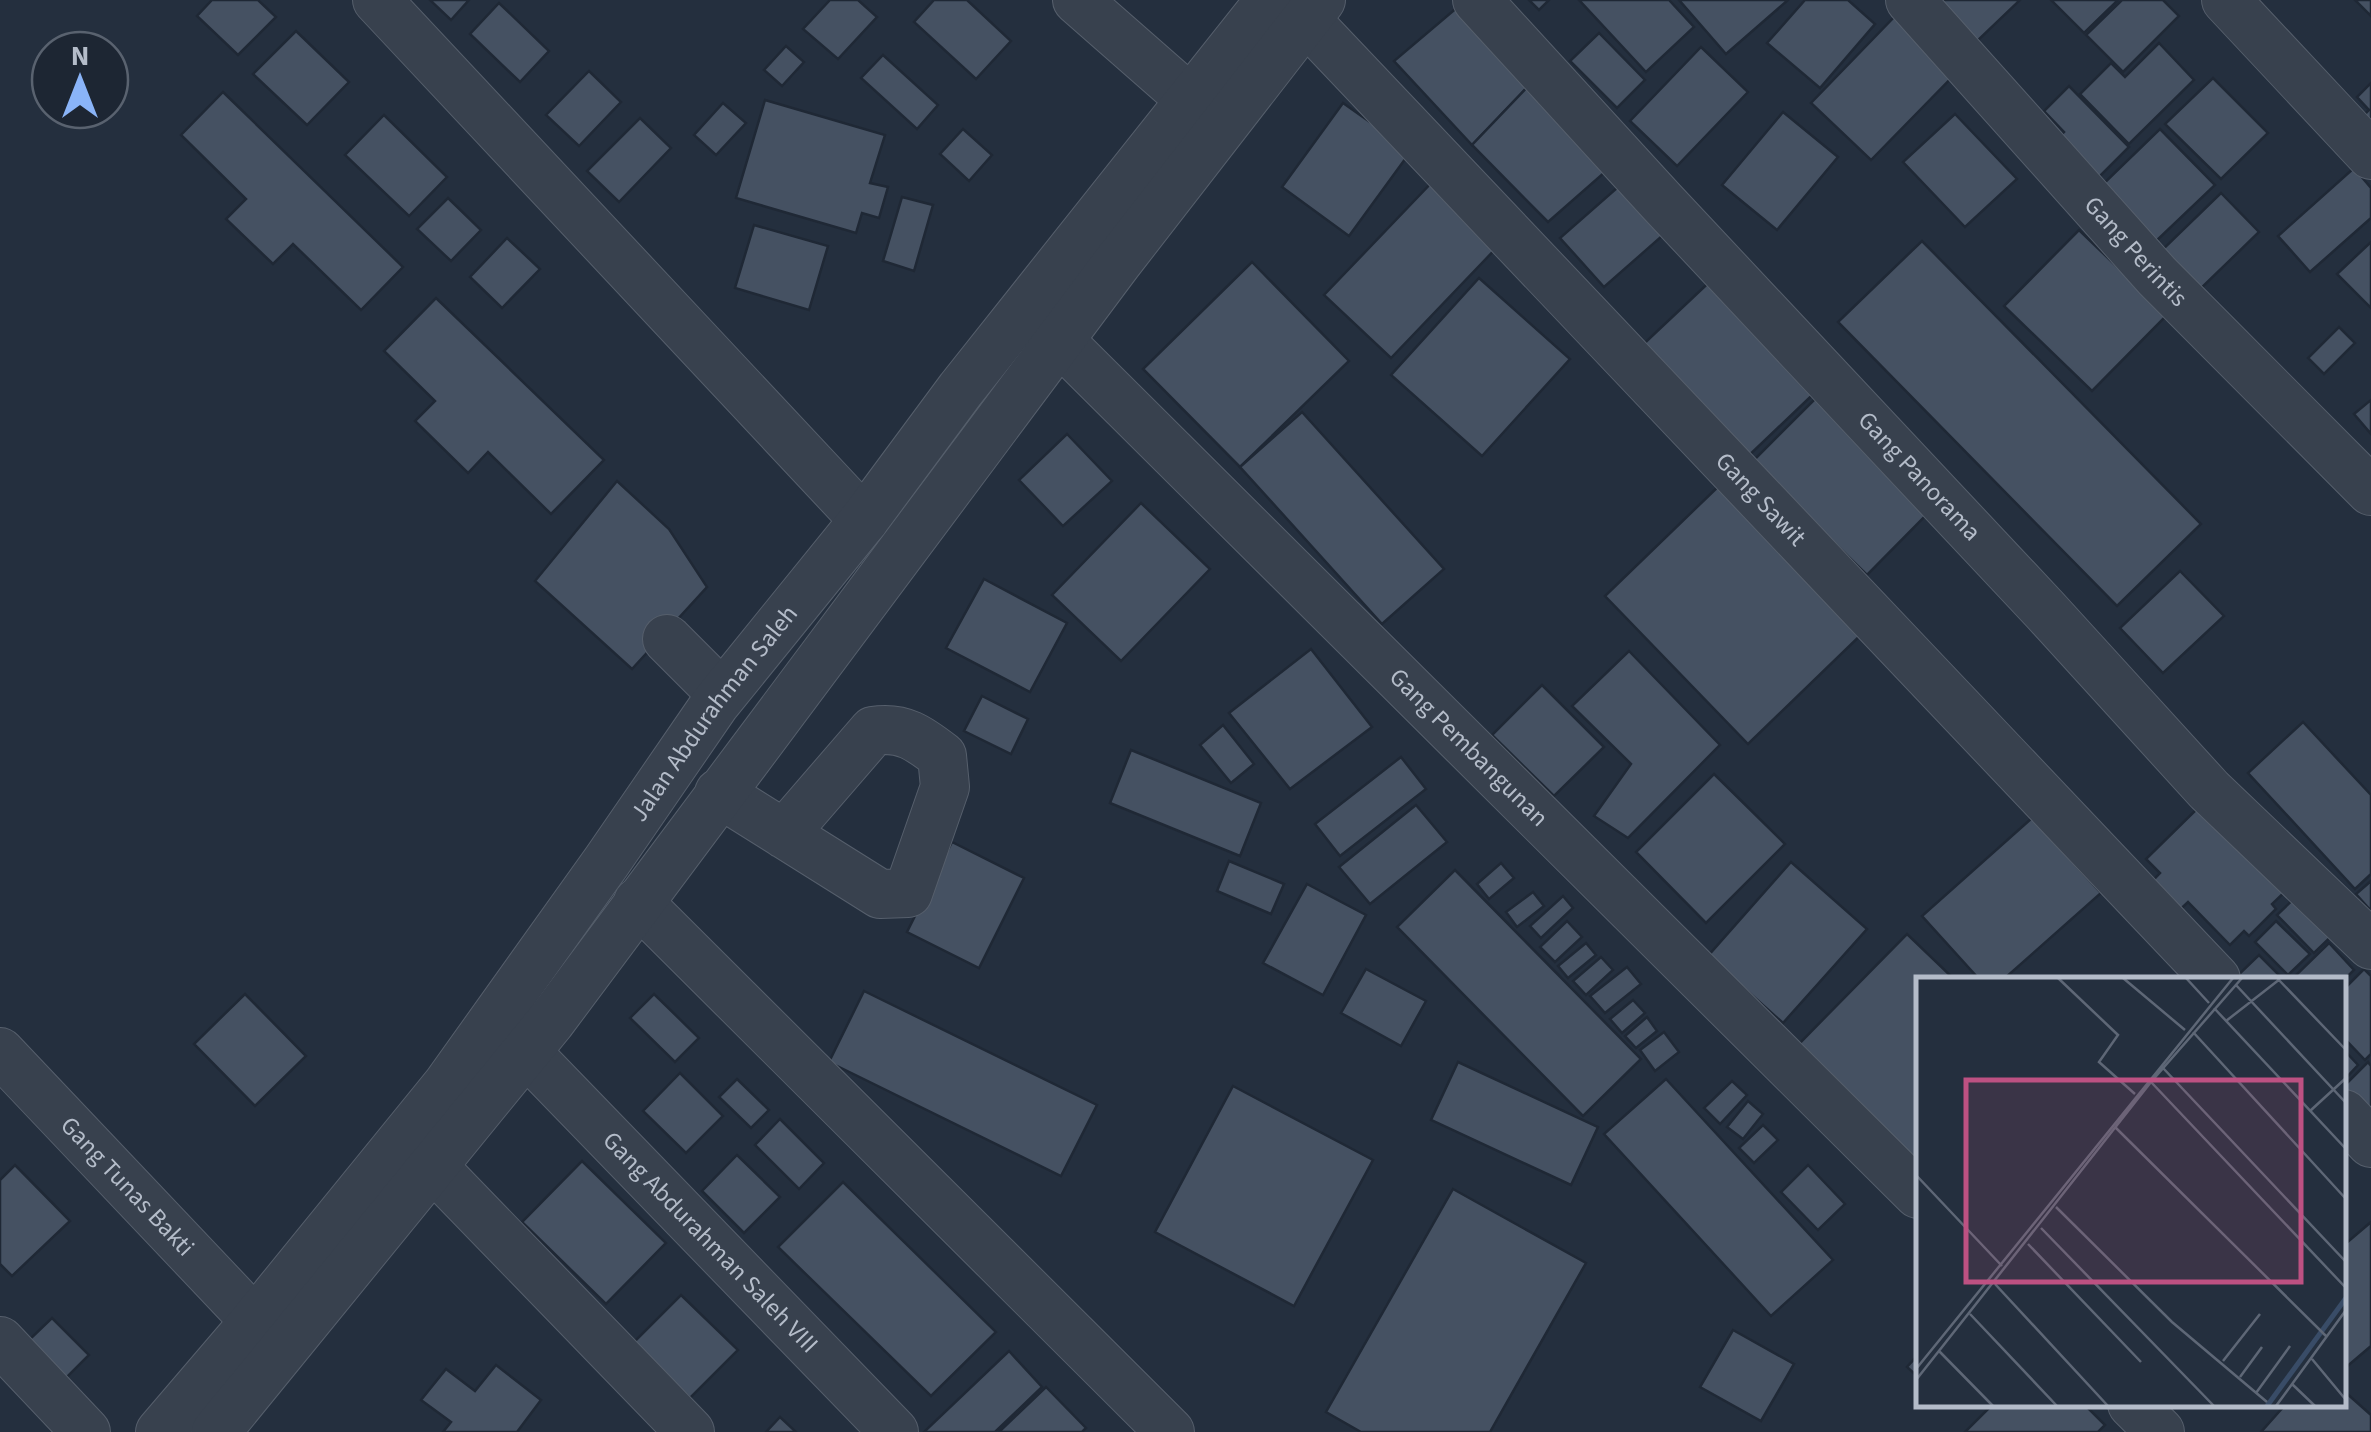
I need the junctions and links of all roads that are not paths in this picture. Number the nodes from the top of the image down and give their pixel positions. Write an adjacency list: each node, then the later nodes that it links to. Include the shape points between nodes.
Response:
1 (377, 0): 11 (street)
2 (1077, 0): 7 (street)
3 (1478, 0): 17 (street, Gang Panorama, via 2209,790)
4 (1910, 0): 10 (street, Gang Perintis, via 2157,276)
5 (2226, 0): 8 (street)
6 (1299, 6): 7 (street, Jalan Abdurahman Saleh); 9 (street, Jalan Abdurahman Saleh); 18 (street, Gang Sawit)
7 (1192, 100): 11 (street, Jalan Abdurahman Saleh)
8 (2371, 156)
9 (1061, 342): 14 (street, Jalan Abdurahman Saleh); 24 (street, Gang Pembangunan)
10 (2371, 491)
11 (864, 520): 13 (street, Jalan Abdurahman Saleh)
12 (666, 639): 13 (street)
13 (722, 694): 23 (street, Jalan Abdurahman Saleh, via 446,1085)
14 (720, 793): 15 (street); 16 (street, Jalan Abdurahman Saleh)
15 (784, 834)
16 (638, 902): 20 (street, Jalan Abdurahman Saleh); 33 (street)
17 (2371, 946)
18 (2213, 977)
19 (0, 1052): 25 (street, Gang Tunas Bakti)
20 (526, 1052): 23 (street, Jalan Abdurahman Saleh); 32 (street, Gang Abdurahman Saleh VIII)
21 (2346, 1116): 22 (street)
22 (2371, 1143)
23 (418, 1151): 25 (street, Jalan Abdurahman Saleh); 30 (street, Jalan Abdurahman Saleh); 31 (street)
24 (1916, 1192)
25 (255, 1322): 29 (street, Jalan Abdurahman Saleh)
26 (0, 1342): 28 (street)
27 (2135, 1407): 34 (street)
28 (86, 1432)
29 (160, 1432)
30 (216, 1432)
31 (690, 1432)
32 (894, 1432)
33 (1170, 1432)
34 (2160, 1432)

